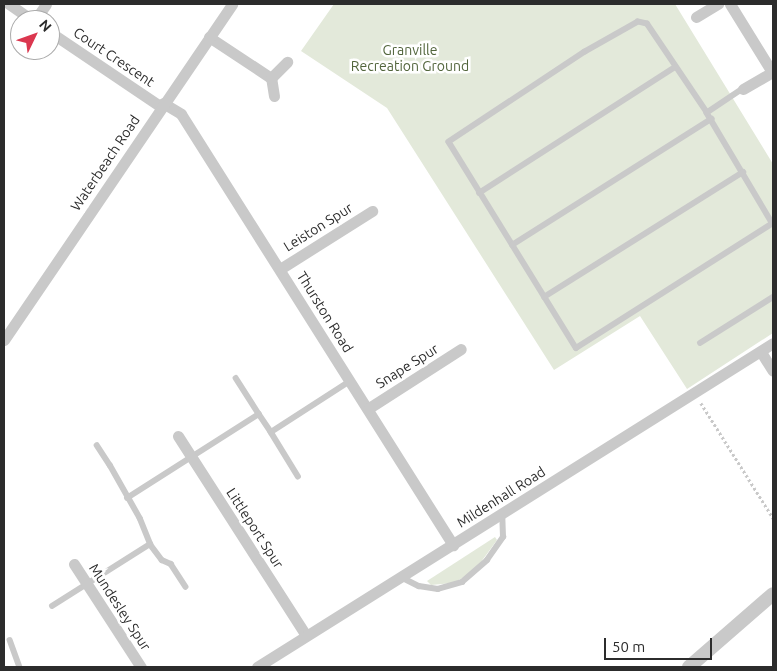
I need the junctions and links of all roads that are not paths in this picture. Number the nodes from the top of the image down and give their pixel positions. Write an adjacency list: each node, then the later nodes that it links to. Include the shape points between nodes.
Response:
1 (232, 4): 5 (street, Waterbeach Road)
2 (718, 4): 4 (street)
3 (730, 4): 9 (street)
4 (696, 17)
5 (209, 37): 10 (street); 13 (street, Waterbeach Road)
6 (60, 39): 13 (street, Court Crescent)
7 (287, 62): 10 (street)
8 (675, 67): 14 (lane); 17 (lane); 17 (lane, via 647,24 638,22 585,52 448,142)
9 (773, 72): 11 (street)
10 (271, 78): 12 (street)
11 (743, 89): 14 (lane)
12 (274, 96)
13 (162, 105): 21 (street, Thurston Road, via 181,114); 24 (street, Waterbeach Road)
14 (707, 113): 15 (lane)
15 (711, 119): 16 (lane); 20 (lane)
16 (743, 172): 19 (lane); 22 (lane)
17 (479, 193): 20 (lane)
18 (372, 212): 21 (street, Leiston Spur)
19 (773, 224): 22 (lane, via 576,348)
20 (512, 245): 22 (lane)
21 (280, 269): 31 (street, Thurston Road)
22 (544, 297)
23 (773, 297): 25 (lane)
24 (4, 340)
25 (700, 343)
26 (773, 343): 28 (street, Mildenhall Road)
27 (461, 349): 32 (street, Snape Spur)
28 (761, 352): 29 (street); 40 (street, Mildenhall Road)
29 (773, 371)
30 (236, 378): 33 (lane)
31 (351, 380): 32 (street, Thurston Road); 34 (lane)
32 (369, 408): 42 (street, Thurston Road)
33 (259, 414): 34 (lane); 37 (lane)
34 (271, 432): 38 (lane)
35 (178, 436): 37 (street, Littleport Spur)
36 (97, 446): 39 (lane)
37 (191, 456): 39 (lane); 49 (street, Littleport Spur)
38 (298, 476)
39 (127, 498): 41 (lane)
40 (502, 513): 42 (street, Mildenhall Road); 44 (lane, via 503,538 487,560 462,582 438,589 419,586)
41 (150, 544): 45 (lane); 46 (lane, via 162,560 171,564)
42 (453, 545): 44 (street, Mildenhall Road)
43 (74, 564): 45 (street, Mundesley Spur)
44 (401, 577): 49 (street, Mildenhall Road)
45 (87, 584): 48 (lane); 52 (street, Mundesley Spur)
46 (186, 586)
47 (773, 594): 54 (street)
48 (52, 606)
49 (306, 635): 53 (street, Mildenhall Road)
50 (10, 640): 51 (lane)
51 (20, 667)
52 (141, 667)
53 (257, 667)
54 (689, 667)

